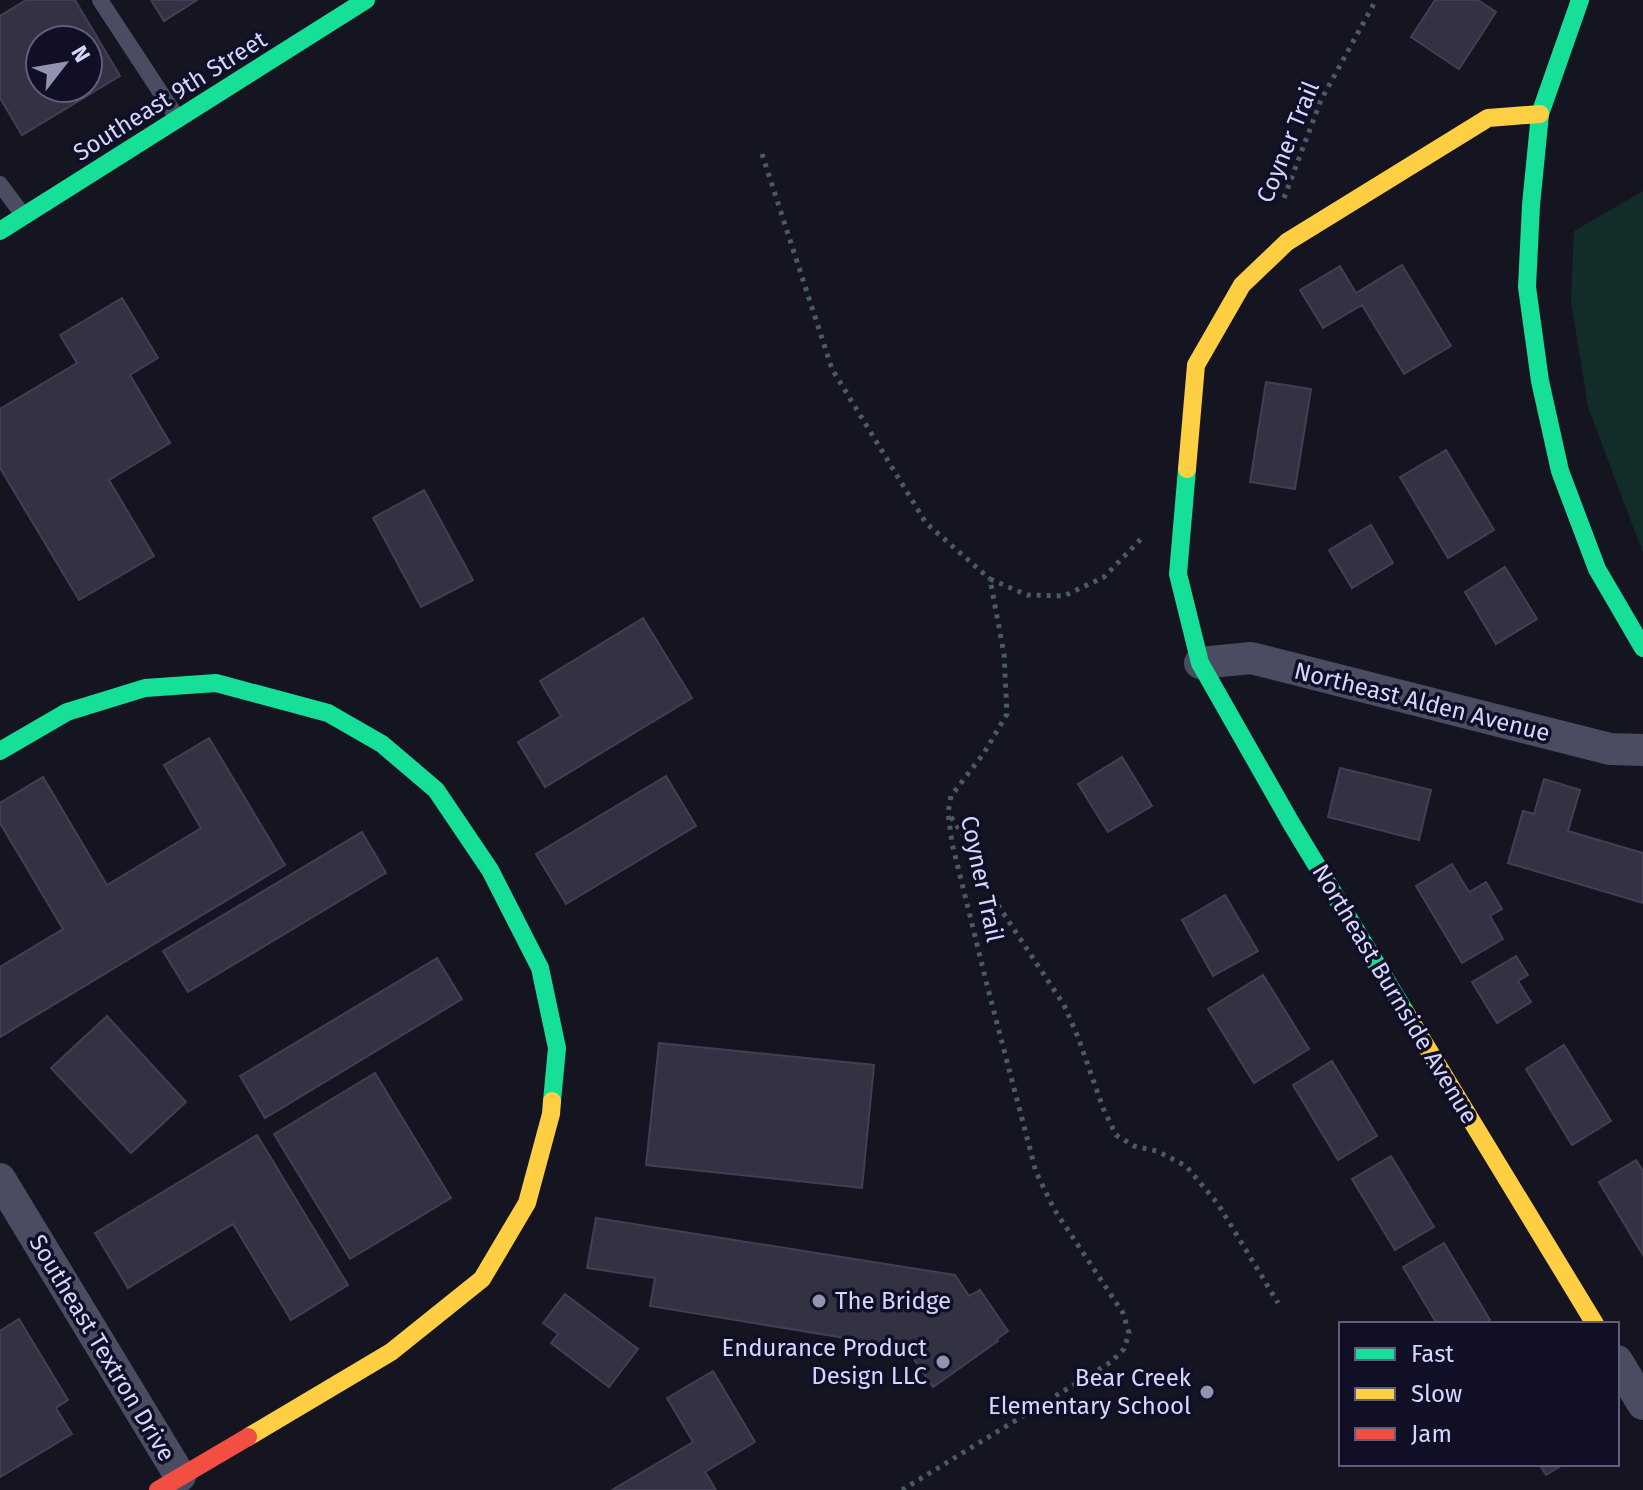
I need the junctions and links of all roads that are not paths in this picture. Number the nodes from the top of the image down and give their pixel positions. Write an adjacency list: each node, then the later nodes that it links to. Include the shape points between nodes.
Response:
1 (100, 0): 5 (lane)
2 (366, 0): 5 (street, Southeast 9th Street)
3 (1580, 0): 4 (street)
4 (1540, 114): 9 (street, via 1527,287 1540,381 1560,471 1597,569); 10 (street, Northeast Burnside Avenue, via 1488,118 1287,242 1242,285 1196,365 1178,574)
5 (179, 119): 7 (street, Southeast 9th Street)
6 (0, 184): 7 (lane)
7 (24, 217): 8 (street, Southeast 9th Street)
8 (0, 231)
9 (1643, 648)
10 (1200, 663): 11 (street, Northeast Alden Avenue, via 1251,658 1610,749); 14 (street, Northeast Burnside Avenue)
11 (1643, 750)
12 (0, 751): 17 (street, via 67,712 145,688 216,683 328,713 382,744 436,790 490,870 540,968 557,1048 551,1114 527,1203 482,1279 391,1352)
13 (0, 1179): 17 (street, Southeast Textron Drive)
14 (1594, 1322)
15 (1619, 1364): 16 (street)
16 (1643, 1404)
17 (169, 1483)

